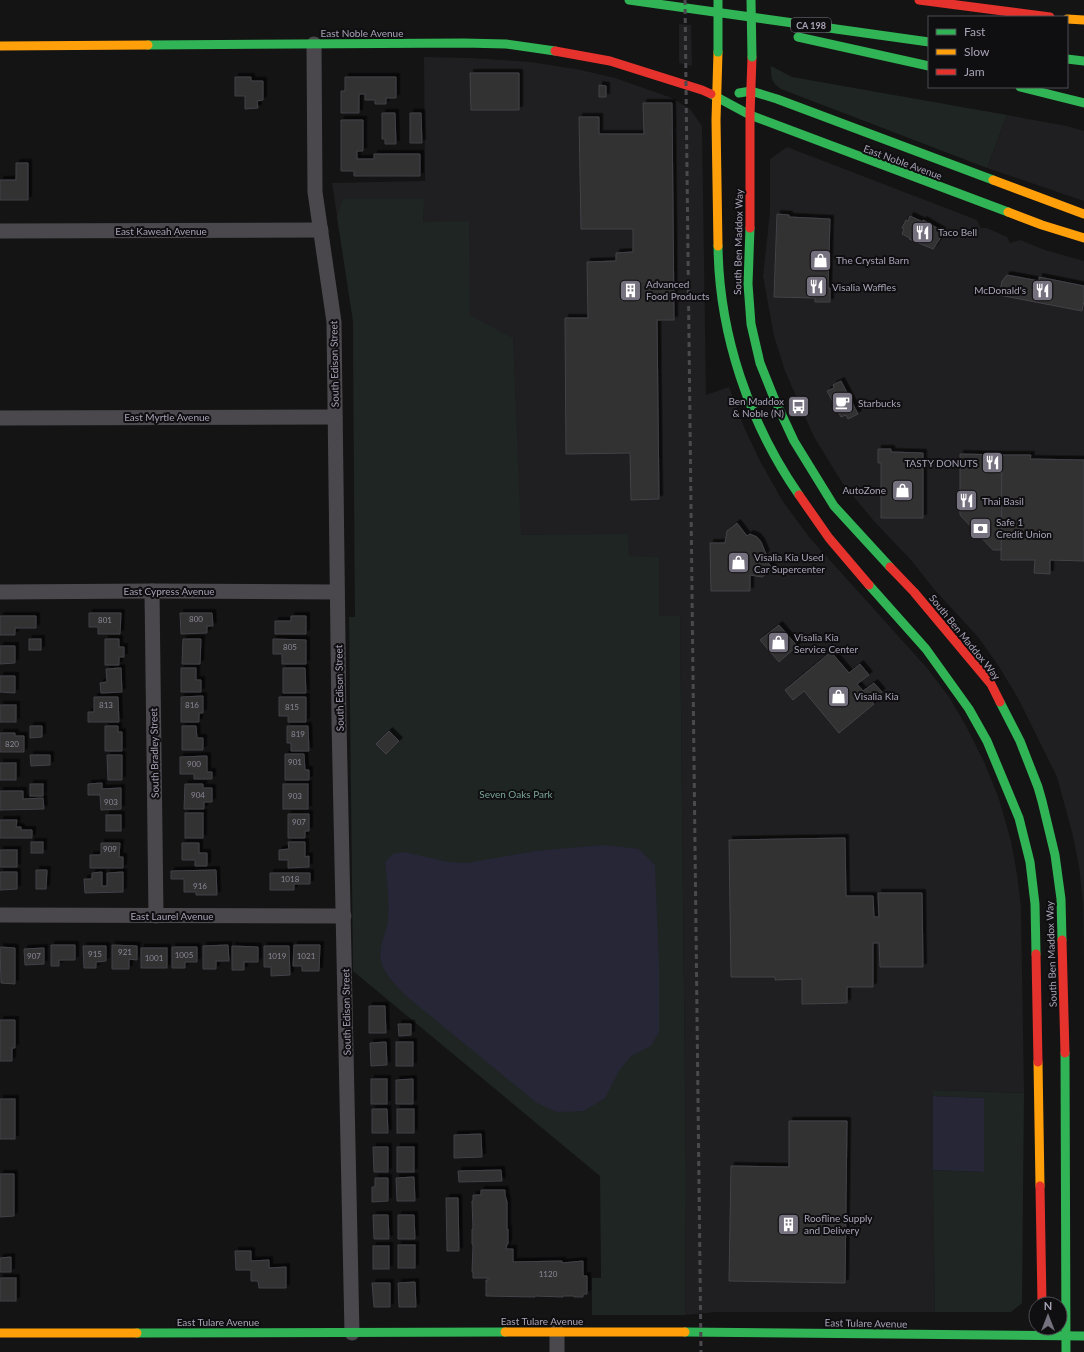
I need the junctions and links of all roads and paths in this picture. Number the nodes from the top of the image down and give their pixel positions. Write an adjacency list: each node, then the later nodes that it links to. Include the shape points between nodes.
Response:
1 (629, 0): 5 (main road, CA 198)
2 (718, 0): 19 (main road, South Ben Maddox Way, bridge)
3 (751, 0): 18 (main road, South Ben Maddox Way, bridge)
4 (919, 0): 6 (main road)
5 (692, 9): 9 (main road); 11 (main road, CA 198)
6 (1042, 16)
7 (1068, 19): 8 (main road)
8 (1084, 20)
9 (764, 29)
10 (786, 34): 16 (main road)
11 (928, 42)
12 (314, 44): 13 (main road, East Noble Avenue); 19 (main road, East Noble Avenue, via 470,43 533,47 610,61); 23 (street, South Edison Street, via 315,192)
13 (0, 46)
14 (1068, 59): 15 (main road)
15 (1084, 60)
16 (928, 66)
17 (1024, 88): 20 (main road)
18 (751, 91): 19 (main road, East Noble Avenue); 21 (main road, South Ben Maddox Way); 22 (main road, East Noble Avenue)
19 (718, 97): 21 (main road, East Noble Avenue); 36 (main road, South Ben Maddox Way, via 718,249 721,289 734,355 751,407 790,482 829,538 926,649 969,709 1024,820 1035,904)
20 (1084, 103)
21 (750, 115): 25 (main road, East Noble Avenue, via 1055,230); 35 (main road, South Ben Maddox Way, via 748,284 751,324 760,363 794,441 834,506 914,592 990,684 1020,741 1038,787 1055,856 1061,899)
22 (1084, 214)
23 (321, 230): 24 (street, East Kaweah Avenue); 26 (street, South Edison Street, via 334,322)
24 (0, 231)
25 (1084, 238)
26 (335, 417): 27 (street, East Myrtle Avenue); 30 (street, South Edison Street)
27 (0, 418)
28 (152, 591): 29 (street, East Cypress Avenue); 30 (street, East Cypress Avenue); 32 (street, South Bradley Street)
29 (0, 592)
30 (337, 592): 33 (street, South Edison Street)
31 (0, 915): 32 (street, East Laurel Avenue)
32 (156, 916): 33 (street, East Laurel Avenue)
33 (344, 916): 38 (street, South Edison Street)
34 (1053, 961): 35 (main road)
35 (1063, 966): 37 (main road, South Ben Maddox Way)
36 (1042, 1296)
37 (1066, 1296)
38 (352, 1332): 39 (main road, East Tulare Avenue); 40 (main road, East Tulare Avenue)
39 (557, 1332): 41 (main road, East Tulare Avenue); 45 (street)
40 (0, 1333)
41 (1028, 1336)
42 (1066, 1336): 46 (main road, South Ben Maddox Way)
43 (1068, 1336): 44 (main road, East Tulare Avenue)
44 (1084, 1336)
45 (557, 1352)
46 (1066, 1352)

